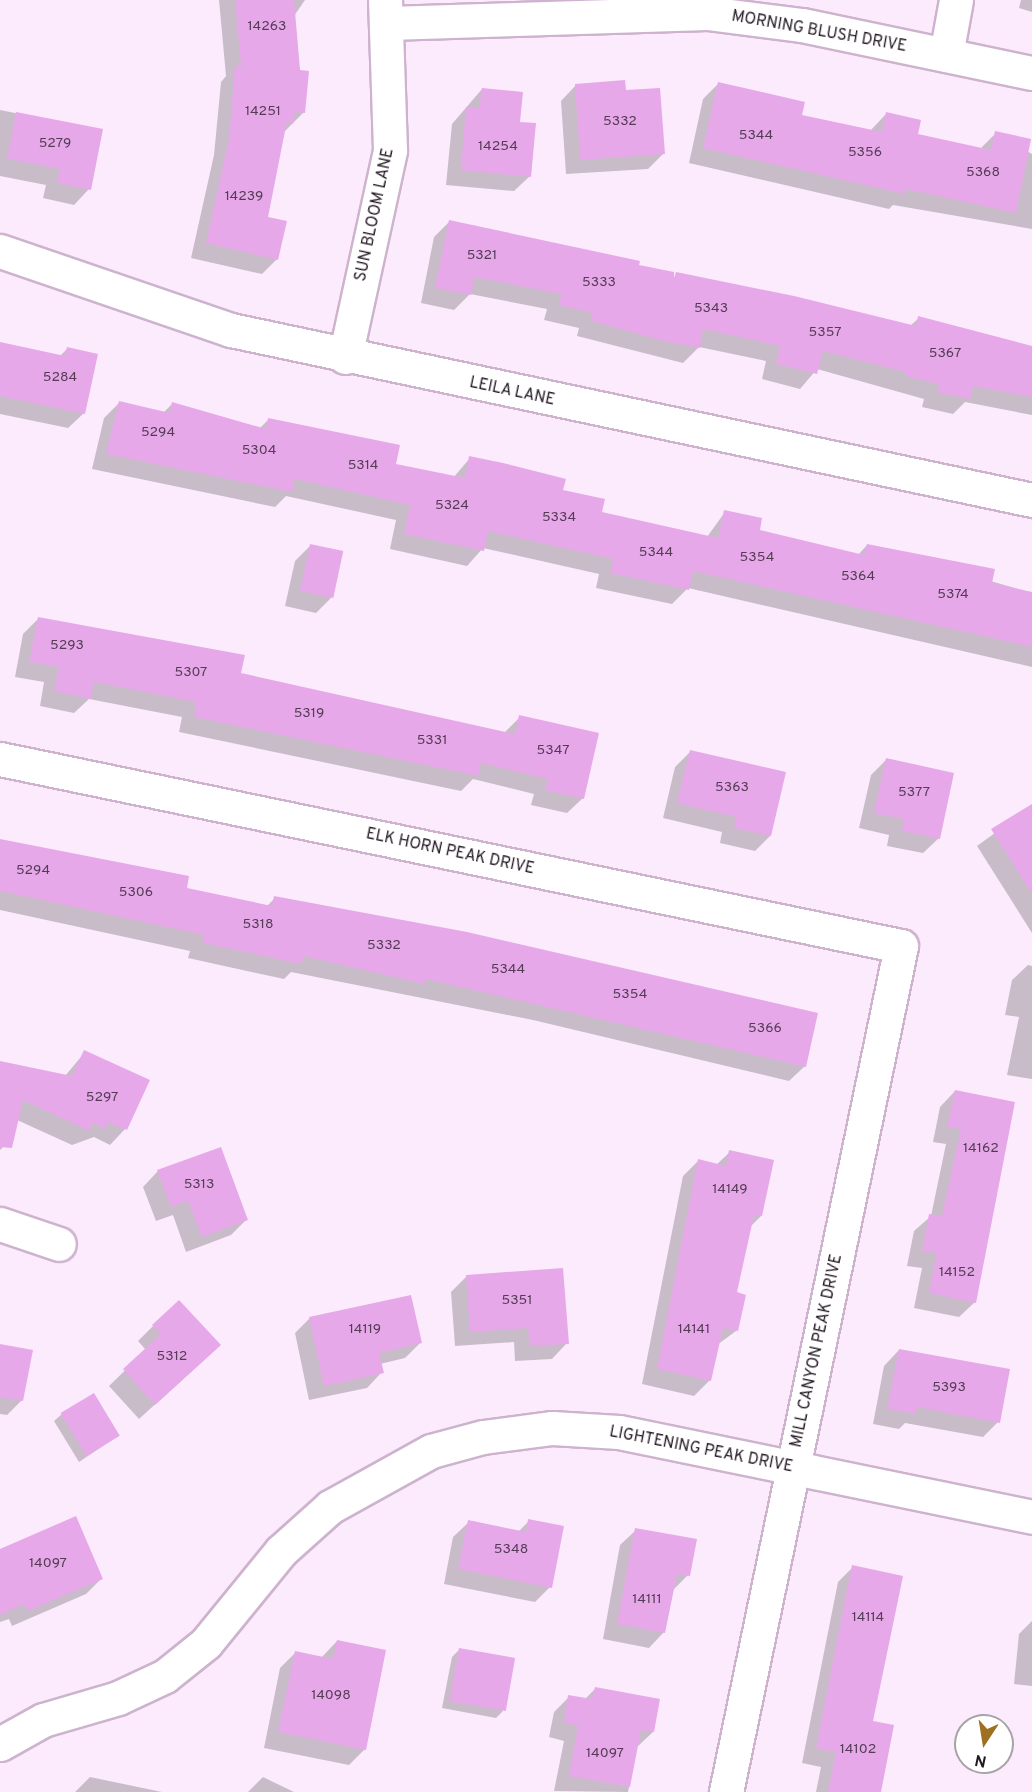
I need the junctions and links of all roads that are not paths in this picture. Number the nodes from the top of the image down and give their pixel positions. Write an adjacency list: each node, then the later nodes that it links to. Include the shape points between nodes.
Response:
1 (956, 0): 3 (street)
2 (387, 12): 3 (street, MORNING BLUSH DRIVE, via 707,13 802,25); 6 (street, SUN BLOOM LANE, via 390,150)
3 (946, 55): 4 (street, MORNING BLUSH DRIVE)
4 (1032, 73)
5 (0, 251): 6 (street, LEILA LANE, via 231,330)
6 (345, 357): 7 (street, LEILA LANE)
7 (1032, 500)
8 (0, 759): 9 (street, ELK HORN PEAK DRIVE)
9 (901, 946): 12 (street, MILL CANYON PEAK DRIVE)
10 (0, 1224): 11 (street)
11 (59, 1244)
12 (793, 1467): 13 (street, LIGHTENING PEAK DRIVE); 14 (street, LIGHTENING PEAK DRIVE, via 619,1432 552,1428 483,1437 431,1451 330,1508 281,1551 206,1643 165,1676 118,1698 43,1720); 15 (street, MILL CANYON PEAK DRIVE)
13 (1032, 1517)
14 (0, 1744)
15 (726, 1792)

